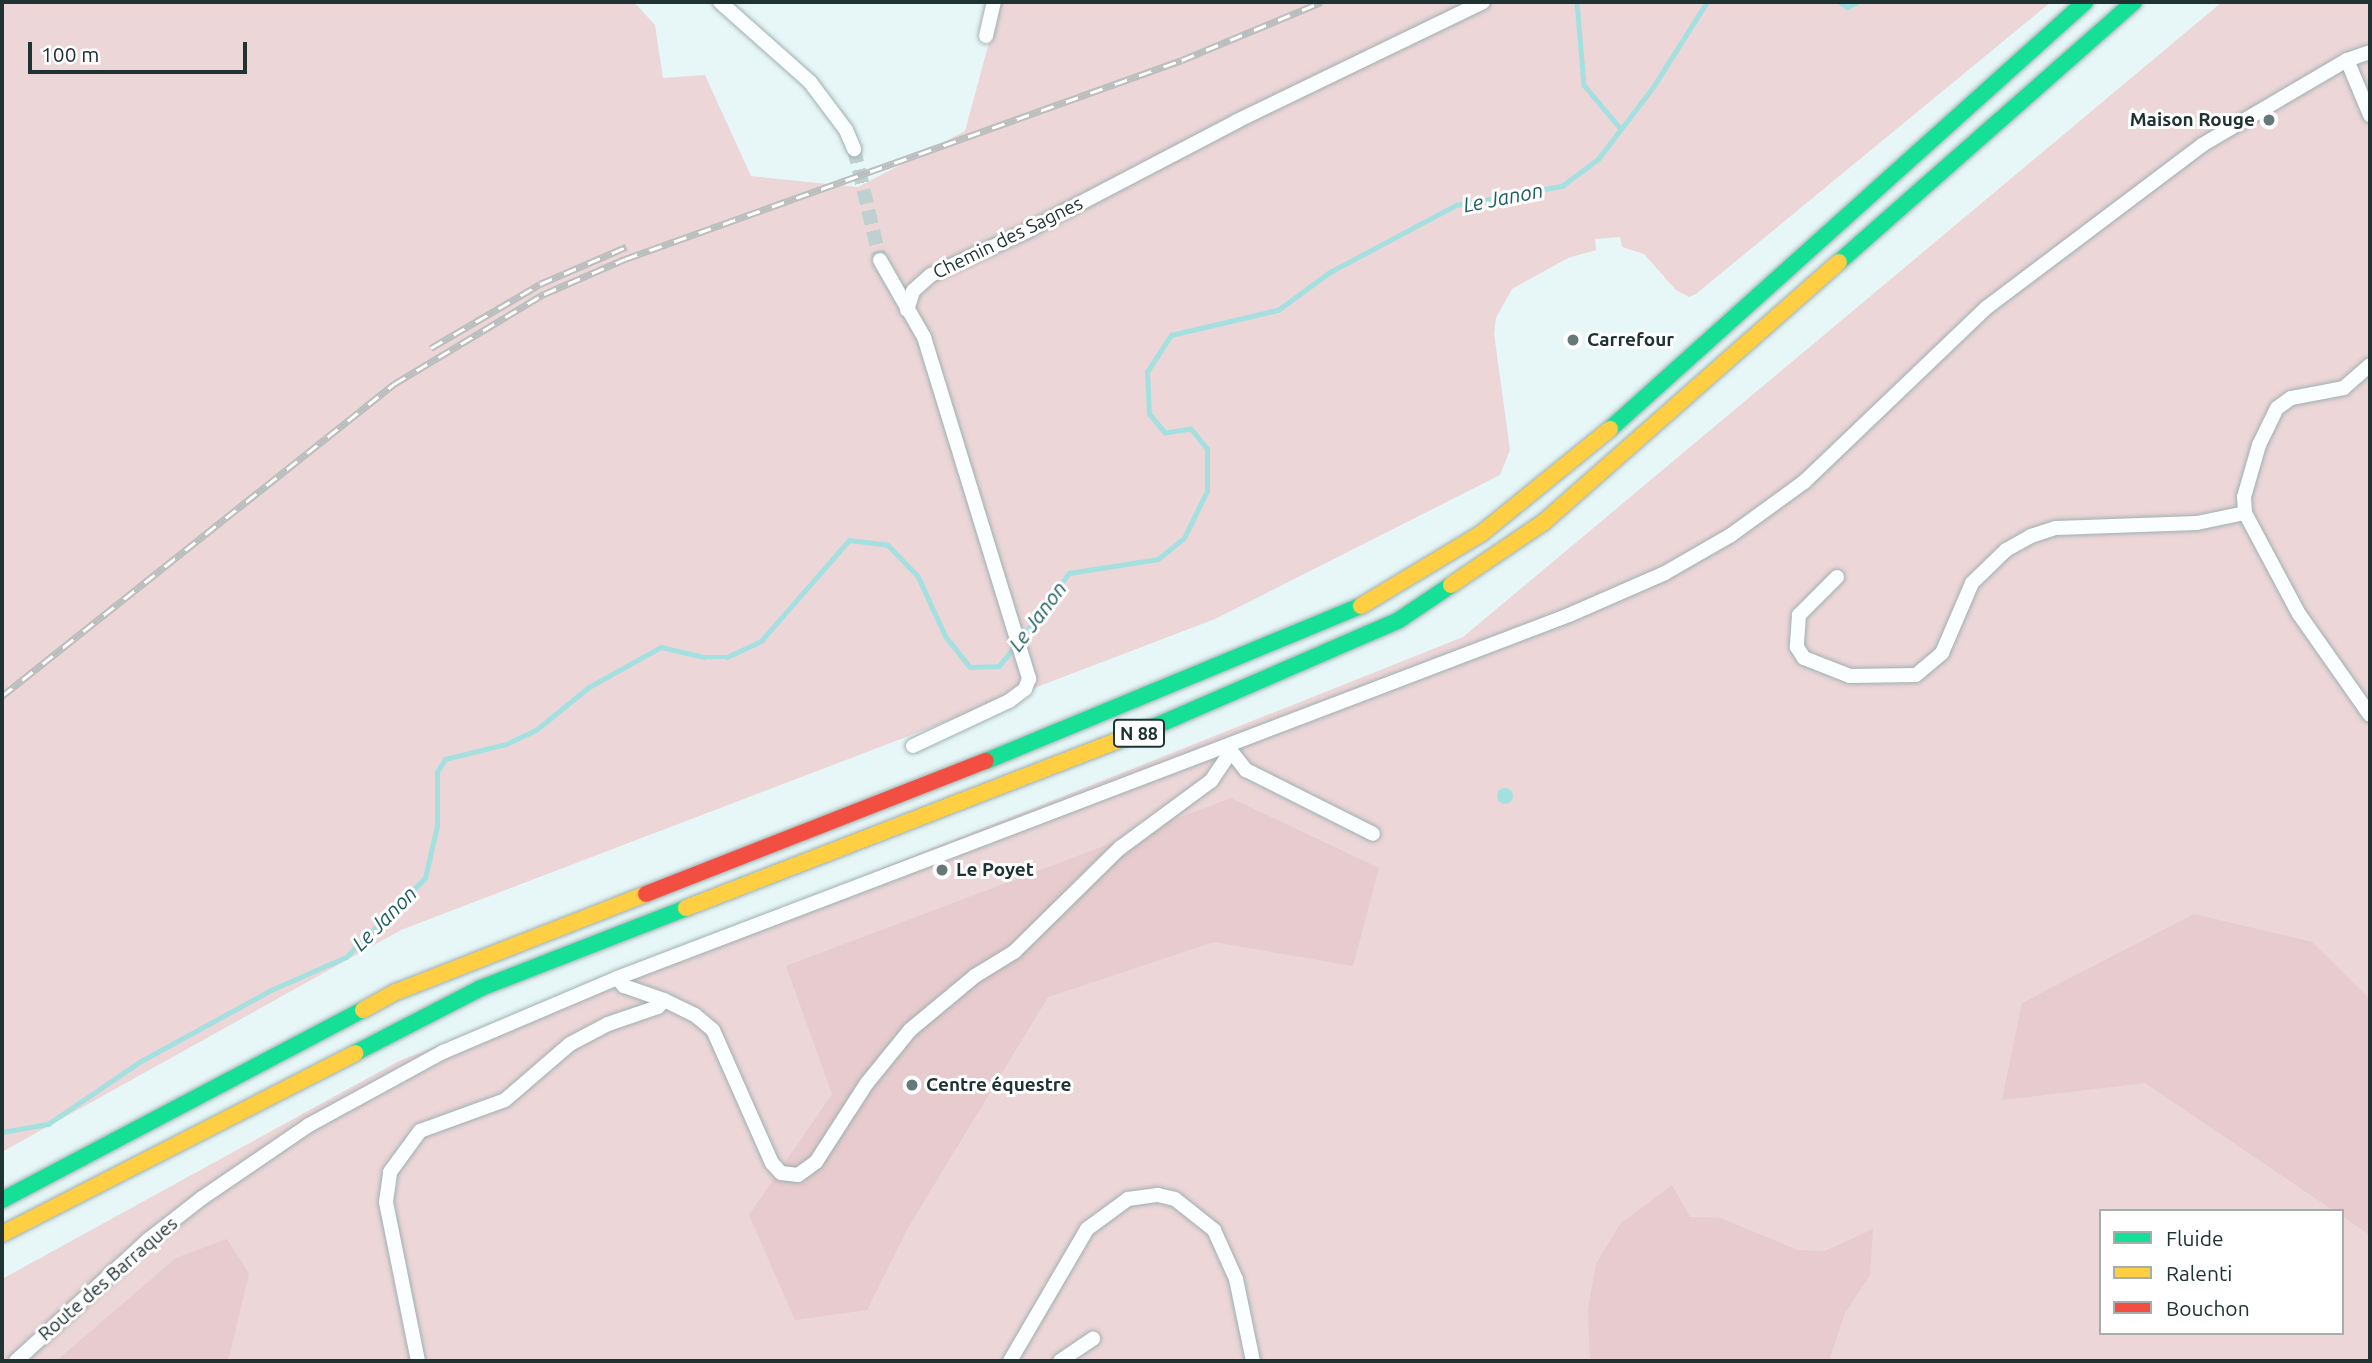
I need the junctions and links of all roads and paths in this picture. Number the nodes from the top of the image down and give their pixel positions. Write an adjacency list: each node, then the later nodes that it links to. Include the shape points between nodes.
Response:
1 (720, 2): 10 (street, via 810,82 846,130)
2 (994, 2): 6 (street)
3 (1483, 2): 12 (street, Chemin des Sagnes, via 931,275 913,291)
4 (2085, 2): 22 (highway, N 88, via 1573,462 1482,533 1385,593 1336,620 1155,695 396,992)
5 (2134, 2): 23 (highway, N 88, via 1544,523 1399,620 1225,700 481,988)
6 (986, 36)
7 (2370, 52): 8 (street, Route des Barraques)
8 (2347, 60): 9 (street); 18 (street, Route des Barraques, via 2212,138 2019,281 1977,315 1804,482 1731,535 1665,573 1569,615)
9 (2370, 115)
10 (854, 149)
11 (880, 260): 12 (street)
12 (907, 310): 17 (street, via 924,337 1029,679 1018,696)
13 (2370, 365): 14 (street, via 2344,388 2291,398 2277,408 2251,466)
14 (2245, 513): 15 (street, via 2156,527 2056,528 2031,536 2006,550 1972,583 1942,653 1916,675 1850,676 1804,658 1797,647 1799,615); 16 (street, via 2299,614)
15 (1837, 577)
16 (2370, 715)
17 (913, 746)
18 (1229, 750): 19 (street, via 1260,778); 20 (street, Route des Barraques); 21 (street, via 1211,782 1121,848 1014,952 975,976 910,1030 867,1083 816,1162 798,1175 781,1173 772,1163 713,1030)
19 (1373, 834)
20 (617, 978): 21 (street, via 624,986); 25 (street, Route des Barraques, via 443,1052 309,1125 148,1240)
21 (664, 1000): 26 (street, via 659,1007 608,1024 570,1044 505,1100 434,1124 408,1141 390,1172 386,1202)
22 (2, 1200)
23 (2, 1234)
24 (1093, 1339): 28 (street)
25 (16, 1361)
26 (418, 1361)
27 (1010, 1361): 29 (street, via 1087,1229 1128,1199 1158,1195 1194,1211 1214,1230 1227,1252)
28 (1060, 1361)
29 (1253, 1361)

